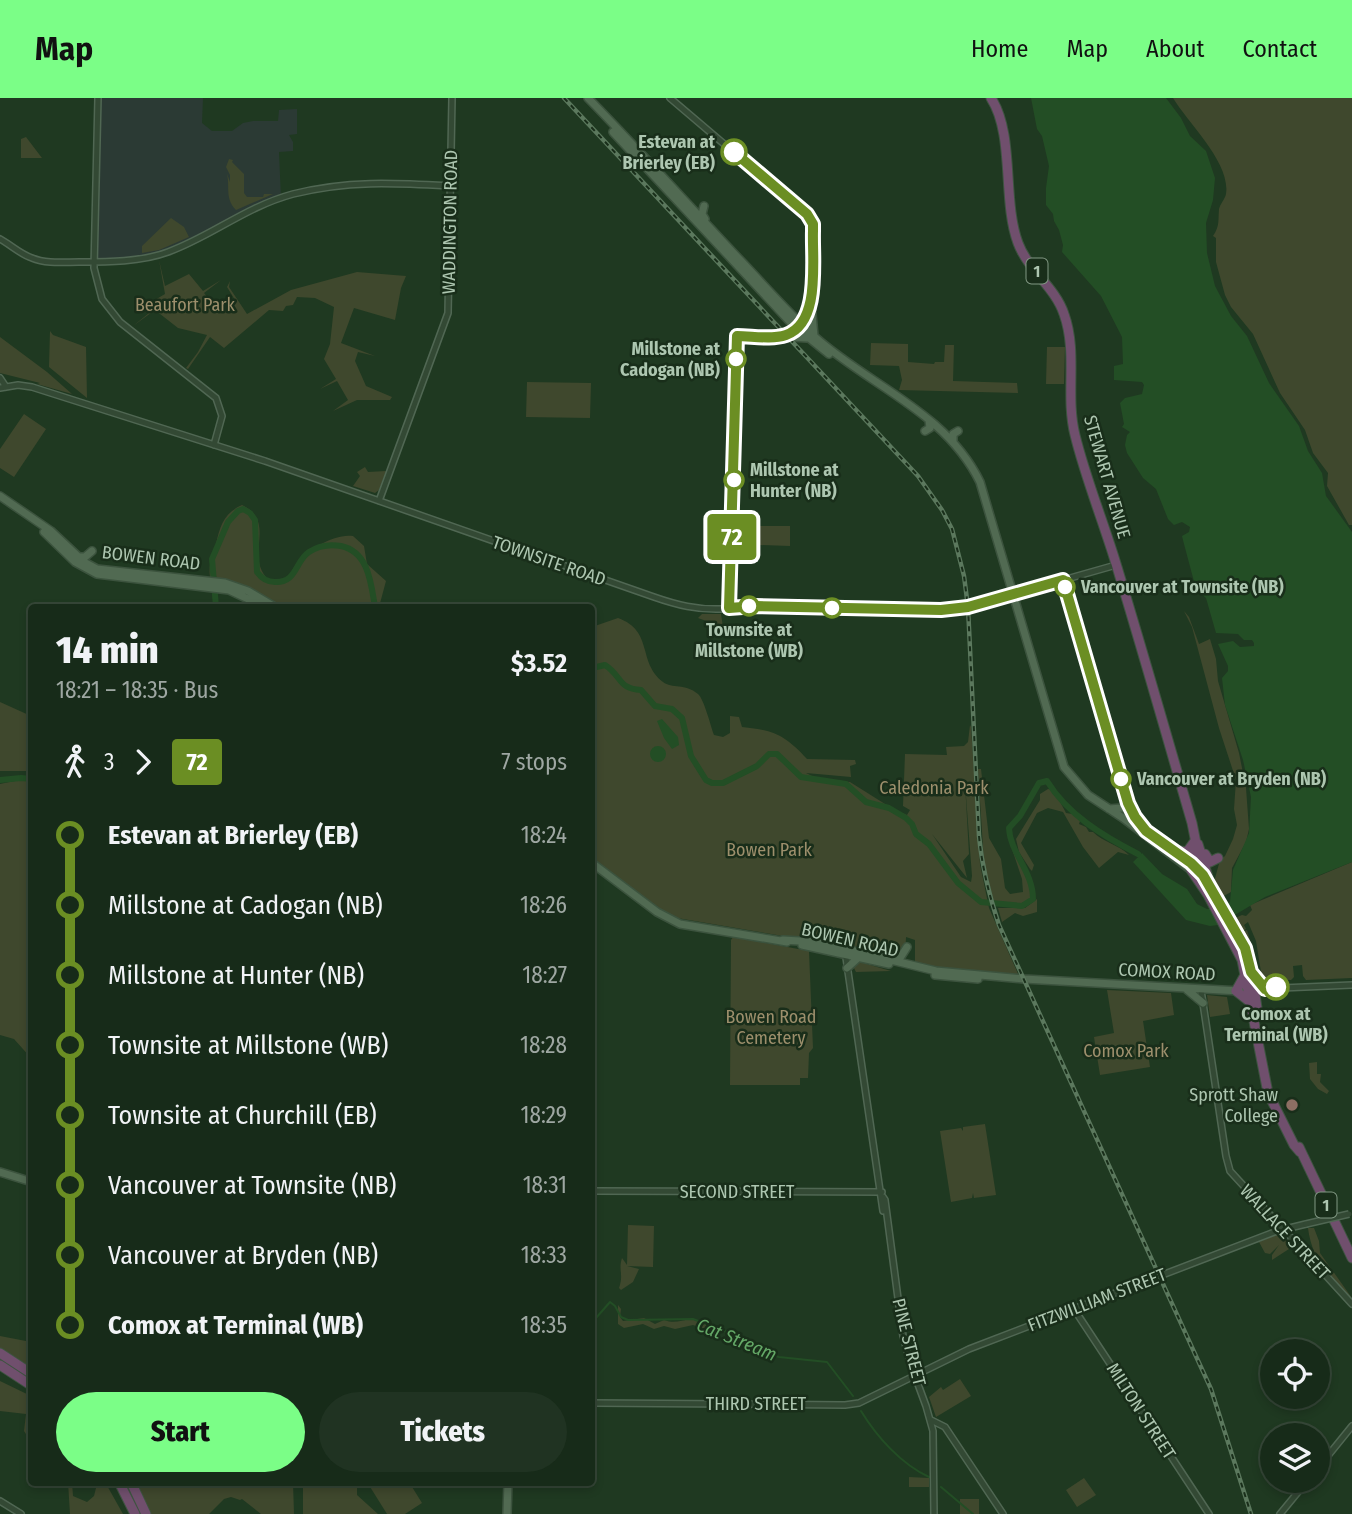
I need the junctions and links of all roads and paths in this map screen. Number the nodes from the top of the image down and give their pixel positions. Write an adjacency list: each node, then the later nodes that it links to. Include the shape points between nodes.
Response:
1 (98, 98): 14 (street)
2 (452, 98): 10 (street, WADDINGTON ROAD)
3 (582, 98): 16 (main road)
4 (588, 98): 8 (main road)
5 (670, 98): 9 (street)
6 (679, 98): 9 (street)
7 (991, 98): 33 (highway, STEWART AVENUE / 1, via 1000,118 1018,244 1058,299 1067,323 1075,435)
8 (595, 102): 12 (main road)
9 (679, 106): 15 (street, via 807,214 811,221)
10 (451, 186): 14 (street, via 380,182 327,187 266,202 168,252); 29 (street, WADDINGTON ROAD, via 448,313)
11 (704, 206): 12 (main road, via 703,216)
12 (715, 234): 16 (main road)
13 (0, 239): 14 (street, via 36,260)
14 (93, 262): 24 (street, via 98,290 111,314 216,398 222,416)
15 (811, 303): 16 (main road, via 803,314); 17 (street); 18 (main road)
16 (789, 316): 17 (main road); 18 (main road, via 786,331 776,336)
17 (798, 326): 18 (main road)
18 (811, 337): 21 (main road)
19 (0, 378): 20 (street, TOWNSITE ROAD)
20 (3, 387): 26 (street, TOWNSITE ROAD, via 32,387)
21 (929, 419): 22 (main road, via 930,428); 25 (main road)
22 (925, 431)
23 (958, 431): 25 (main road)
24 (218, 434): 26 (street); 27 (street)
25 (953, 441): 36 (main road, via 980,482)
26 (214, 445): 27 (street, TOWNSITE ROAD)
27 (226, 449): 29 (street, TOWNSITE ROAD)
28 (0, 496): 30 (main road, BOWEN ROAD)
29 (379, 501): 36 (street, TOWNSITE ROAD, via 691,608 941,610)
30 (34, 521): 32 (main road, BOWEN ROAD); 34 (main road, BOWEN ROAD, via 75,562 97,574)
31 (92, 551): 32 (main road)
32 (77, 557): 34 (main road, BOWEN ROAD, via 102,570)
33 (1116, 565): 36 (street, TOWNSITE ROAD); 41 (highway, STEWART AVENUE / 1)
34 (207, 584): 35 (main road, BOWEN ROAD)
35 (216, 585): 37 (main road, BOWEN ROAD); 38 (main road, BOWEN ROAD, via 243,589)
36 (1013, 594): 39 (main road, via 1064,767 1088,795)
37 (259, 604)
38 (270, 604)
39 (1109, 809): 40 (main road); 42 (main road, via 1122,808 1128,801)
40 (1123, 818): 42 (main road); 47 (main road)
41 (1192, 823): 43 (highway, STEWART AVENUE / 1); 45 (highway, via 1207,860)
42 (1146, 831): 44 (main road)
43 (1196, 839): 44 (highway, via 1187,852); 47 (highway, STEWART AVENUE / 1); 48 (highway)
44 (1174, 850): 47 (main road)
45 (1218, 858)
46 (595, 865): 50 (main road, BOWEN ROAD, via 680,924 817,942)
47 (1191, 867): 48 (highway, 1)
48 (1213, 895): 55 (highway, 1, via 1245,948)
49 (907, 947): 52 (main road, via 900,958)
50 (845, 951): 51 (main road, BOWEN ROAD); 52 (main road, BOWEN ROAD); 53 (street, PINE STREET)
51 (858, 958): 53 (main road); 54 (main road, BOWEN ROAD)
52 (892, 960): 54 (main road, BOWEN ROAD)
53 (847, 968): 68 (street, PINE STREET)
54 (909, 968): 57 (main road, COMOX ROAD, via 966,979)
55 (1248, 973): 58 (highway); 60 (highway, 1); 61 (highway)
56 (1352, 985): 58 (street, COMOX ROAD)
57 (1185, 989): 59 (main road, COMOX ROAD); 63 (main road)
58 (1265, 989): 60 (street, COMOX ROAD)
59 (1201, 990): 61 (main road, COMOX ROAD); 63 (street, WALLACE STREET)
60 (1251, 990): 61 (main road, COMOX ROAD); 62 (highway, 1); 64 (highway, 1, via 1272,1093)
61 (1236, 991): 62 (highway)
62 (1250, 1002): 64 (highway, 1, via 1268,1093)
63 (1203, 1003): 70 (street, WALLACE STREET, via 1229,1168)
64 (1300, 1152): 71 (highway, 1)
65 (0, 1172): 66 (main road)
66 (28, 1182)
67 (595, 1191): 68 (street, SECOND STREET)
68 (882, 1195): 77 (street, PINE STREET)
69 (1350, 1213): 70 (street, FITZWILLIAM STREET, bridge)
70 (1283, 1230): 72 (street, WALLACE STREET); 73 (street, FITZWILLIAM STREET)
71 (1352, 1258)
72 (1352, 1304)
73 (1074, 1309): 77 (street, FITZWILLIAM STREET); 94 (street, MILTON STREET)
74 (0, 1353): 76 (highway)
75 (0, 1366): 78 (highway)
76 (28, 1371)
77 (914, 1375): 79 (street, THIRD STREET, via 859,1403 845,1405); 80 (street, PINE STREET)
78 (28, 1384)
79 (595, 1403)
80 (931, 1420): 92 (street); 93 (street, PINE STREET, via 945,1427)
81 (1352, 1426): 82 (street)
82 (1330, 1453)
83 (121, 1486): 89 (highway)
84 (133, 1486): 90 (highway)
85 (508, 1486): 91 (main road)
86 (1297, 1493): 95 (street)
87 (0, 1501): 88 (street)
88 (22, 1514)
89 (135, 1514)
90 (146, 1514)
91 (507, 1514)
92 (934, 1514)
93 (1003, 1514)
94 (1209, 1514)
95 (1280, 1514)

